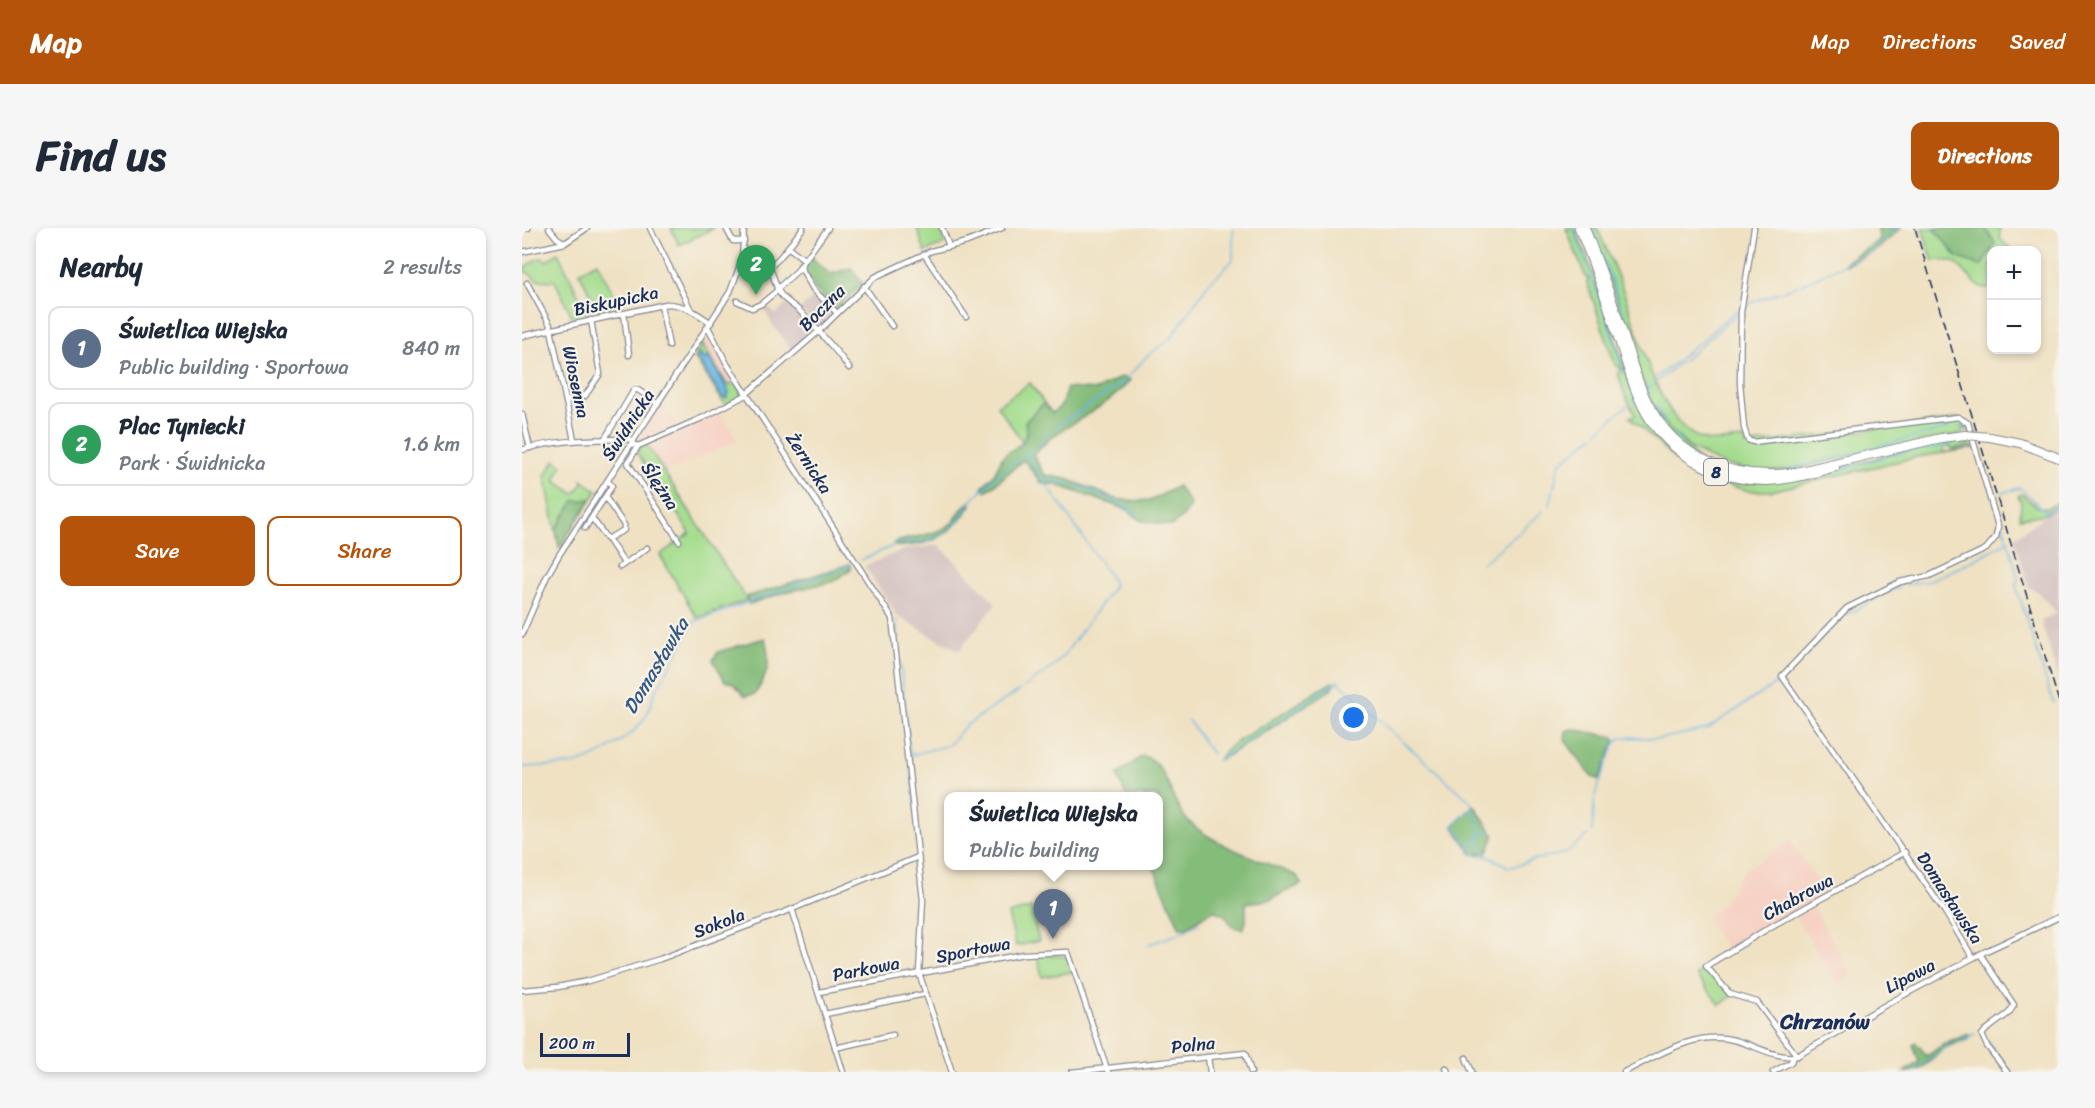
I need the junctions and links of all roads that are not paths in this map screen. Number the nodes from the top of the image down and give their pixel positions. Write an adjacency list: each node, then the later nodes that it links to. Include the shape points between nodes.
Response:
1 (528, 228): 15 (street)
2 (549, 228): 18 (street)
3 (587, 228): 18 (street)
4 (650, 228): 33 (street)
5 (726, 228): 17 (street, via 733,241)
6 (744, 228): 17 (street, Świdnicka)
7 (803, 228): 20 (street)
8 (828, 228): 23 (street)
9 (942, 228): 19 (street)
10 (980, 228): 16 (street)
11 (1002, 228): 16 (street, Boczna)
12 (1579, 228): 28 (highway, 8)
13 (1585, 228): 28 (highway)
14 (1754, 228): 67 (street, Domasławska, via 1742,307 1740,383 1748,440 1963,418 1970,428 1996,520 1996,537 1986,549 1929,576 1899,582 1840,613 1782,676)
15 (522, 230)
16 (983, 236): 19 (street, Boczna)
17 (744, 241): 26 (street, Świdnicka)
18 (565, 243): 21 (street)
19 (948, 246): 22 (street, Boczna)
20 (788, 247): 23 (street); 25 (street)
21 (522, 252)
22 (924, 254): 29 (street, Boczna); 36 (street)
23 (804, 260): 24 (street)
24 (800, 266): 30 (street); 35 (street, via 813,289)
25 (768, 267): 26 (street, via 757,273); 30 (street)
26 (740, 268): 38 (street, Świdnicka)
27 (527, 283): 40 (street, Wiosenna)
28 (1604, 285): 54 (highway, 8, via 1652,410 1675,439 1706,461 1738,472 1777,474); 54 (highway, 8, via 1633,384 1651,420 1677,449 1711,470 1742,479 1783,480)
29 (864, 286): 35 (street, Boczna); 39 (street)
30 (778, 290): 31 (street, via 752,308); 41 (street)
31 (737, 302)
32 (661, 305): 33 (street, Biskupicka); 34 (street, Biskupicka); 43 (street)
33 (691, 310): 38 (street, Biskupicka)
34 (624, 313): 37 (street, Biskupicka); 44 (street)
35 (837, 313): 41 (street, Boczna)
36 (966, 317)
37 (591, 320): 40 (street, Biskupicka); 47 (street, via 600,374 585,396)
38 (710, 325): 46 (street, Żernicka); 48 (street, Świdnicka)
39 (892, 326)
40 (551, 329): 42 (street, Biskupicka); 47 (street, Wiosenna)
41 (818, 332): 45 (street); 46 (street, Boczna)
42 (522, 336)
43 (669, 346)
44 (629, 355)
45 (849, 368)
46 (746, 394): 53 (street, Boczna); 68 (street, Żernicka, via 890,613)
47 (567, 401): 50 (street, Wiosenna)
48 (658, 404): 51 (street, via 634,390); 52 (street, Świdnicka)
49 (522, 414): 55 (street)
50 (574, 440): 51 (street); 55 (street)
51 (604, 440): 52 (street)
52 (633, 442): 53 (street); 58 (street, Świdnicka)
53 (638, 446): 63 (street, Ślężna, via 628,463)
54 (1905, 446): 57 (highway, 8, bridge, via 1965,435 2020,443)
55 (530, 448): 56 (street)
56 (522, 450)
57 (2059, 458)
58 (608, 482): 59 (street, via 612,486); 65 (street, Świdnicka, via 547,576)
59 (605, 497): 60 (street); 62 (street, via 625,526)
60 (592, 518): 61 (street); 62 (street)
61 (585, 528)
62 (609, 540): 64 (street, via 622,565)
63 (679, 541)
64 (647, 548)
65 (523, 627): 66 (street, Świdnicka)
66 (522, 634)
67 (1905, 852): 72 (street, Domasławska); 81 (street, Chabrowa, via 1706,966 1730,994 1757,1002)
68 (918, 857): 69 (street, Sokola); 73 (street, via 923,900)
69 (792, 909): 74 (street, Sokola, via 698,946 588,981); 75 (street)
70 (2059, 917): 71 (street, Lipowa)
71 (1980, 954): 72 (street, Lipowa); 92 (street, via 2014,1005 1982,1035)
72 (1973, 958): 81 (street, Lipowa)
73 (919, 973): 75 (street, Parkowa); 76 (street); 83 (street, Sportowa, via 1032,952 1068,952)
74 (522, 990)
75 (819, 992): 77 (street)
76 (925, 994): 77 (street); 85 (street)
77 (825, 1014): 79 (street)
78 (893, 1035): 79 (street)
79 (835, 1047): 84 (street)
80 (1208, 1057): 83 (street, Polna); 87 (street); 88 (street, Polna, via 1245,1053)
81 (1795, 1057): 90 (street, via 1784,1057 1741,1041 1697,1039); 91 (street, Lipowa)
82 (1466, 1058): 89 (street)
83 (1108, 1070): 86 (street, Polna)
84 (843, 1072)
85 (952, 1072)
86 (1072, 1072)
87 (1210, 1072)
88 (1251, 1072)
89 (1472, 1072)
90 (1624, 1072)
91 (1773, 1072)
92 (2007, 1072)

